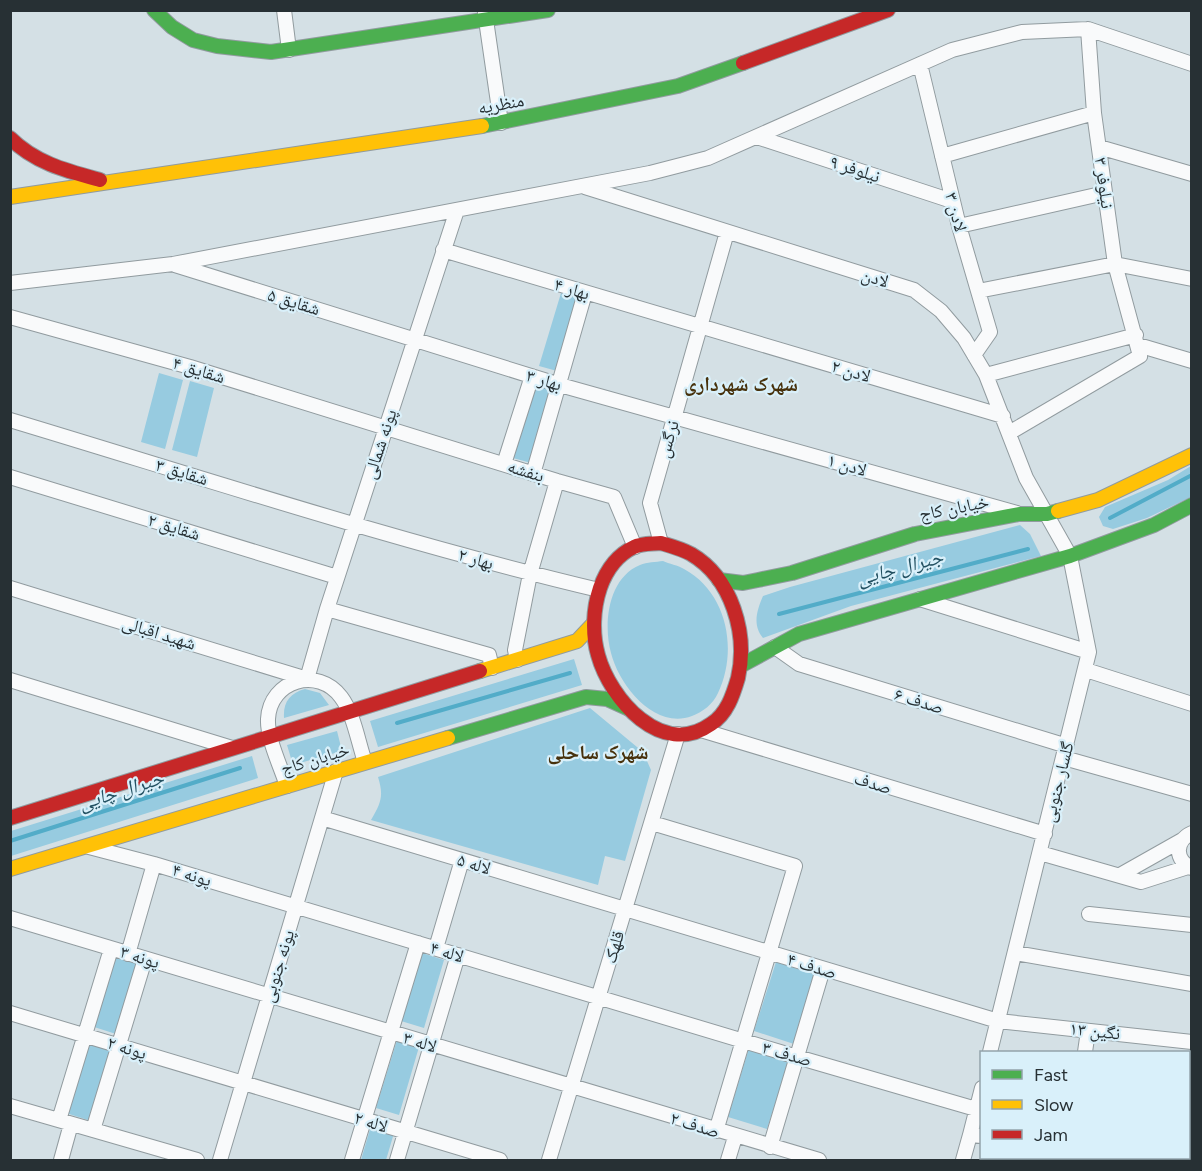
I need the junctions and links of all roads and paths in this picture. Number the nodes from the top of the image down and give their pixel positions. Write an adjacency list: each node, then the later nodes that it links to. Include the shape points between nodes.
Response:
1 (154, 10): 8 (main road, via 193,40 271,52)
2 (284, 10): 8 (street)
3 (548, 10): 5 (main road)
4 (888, 10): 6 (main road, منظریه)
5 (486, 15): 8 (main road); 12 (street)
6 (860, 16): 12 (main road, منظریه, via 678,86)
7 (1088, 28): 9 (street, via 1022,32 952,50); 10 (street); 11 (street, نیلوفر ۳)
8 (289, 50)
9 (920, 64): 13 (street); 16 (street, لادن ۳)
10 (1191, 64)
11 (1094, 113): 15 (street, نیلوفر ۳); 16 (street)
12 (501, 123): 18 (main road, منظریه)
13 (757, 136): 19 (street, via 708,158); 22 (street, نیلوفر ۹)
14 (10, 138): 18 (main road, منظریه, via 45,163)
15 (1099, 147): 17 (street); 20 (street, نیلوفر ۳)
16 (942, 156): 22 (street, لادن ۳)
17 (1191, 174)
18 (108, 182): 21 (main road, منظریه)
19 (584, 186): 23 (street); 25 (street, لادن)
20 (1105, 193): 24 (street); 28 (street, نیلوفر ۳)
21 (10, 196)
22 (952, 201): 24 (street, لادن ۳)
23 (457, 210): 26 (street, پونه شمالی); 27 (street)
24 (959, 226): 31 (street, لادن ۳)
25 (727, 232): 34 (street, نرگس); 37 (street, لادن, via 914,290 941,311)
26 (443, 250): 32 (street, بهار ۴); 35 (street, پونه شمالی)
27 (174, 264): 30 (street); 35 (street, شقایق ۵)
28 (1115, 264): 29 (street); 31 (street); 36 (street, نیلوفر ۳)
29 (1191, 279)
30 (10, 283)
31 (978, 291): 37 (street, لادن ۳, via 990,332)
32 (585, 293): 34 (street, بهار ۴); 41 (street)
33 (10, 317): 45 (street, شقایق ۴, via 190,366)
34 (700, 327): 42 (street, نرگس); 43 (street, لادن ۲)
35 (415, 339): 40 (street, بهار ۳); 45 (street, پونه شمالی)
36 (1137, 340): 38 (street); 39 (street); 46 (street, via 1140,356)
37 (974, 355): 39 (street, لادن)
38 (1191, 361)
39 (986, 375): 43 (street, لادن)
40 (532, 376): 41 (street, بهار ۳); 48 (street)
41 (560, 385): 42 (street, بهار ۳); 49 (street)
42 (674, 416): 53 (street, لادن ۱); 56 (street, نرگس, via 650,503)
43 (1003, 416): 46 (street, لادن)
44 (10, 420): 55 (street, شقایق ۳)
45 (386, 428): 48 (street, بنفشه); 55 (street, پونه شمالی)
46 (1009, 432): 54 (street, لادن, via 1026,478)
47 (1191, 455): 54 (main road, خیابان کاج, via 1098,500)
48 (504, 464): 49 (street, بنفشه)
49 (534, 474): 51 (street, بنفشه)
50 (10, 477): 60 (street, شقایق ۲)
51 (557, 481): 57 (street, بنفشه, via 614,497); 59 (street)
52 (1191, 505): 58 (main road, via 1154,525)
53 (1019, 514): 54 (main road, خیابان کاج); 61 (main road, خیابان کاج, via 915,534 792,573 743,583)
54 (1047, 514): 58 (street, گلسار جنوبی)
55 (354, 524): 59 (street, بهار ۲); 60 (street, پونه شمالی)
56 (661, 543): 57 (main road); 61 (main road, via 687,552)
57 (635, 547): 63 (main road, via 617,559)
58 (1070, 556): 64 (main road); 68 (street, گلسار جنوبی)
59 (530, 574): 63 (street, بهار ۲); 69 (street, via 515,650)
60 (337, 577): 65 (street, پونه شمالی)
61 (718, 580): 70 (main road, via 738,620)
62 (10, 588): 73 (street, شهید اقبالی)
63 (599, 590): 66 (main road)
64 (920, 599): 67 (main road, via 798,634); 68 (street)
65 (327, 609): 71 (street, via 489,655); 73 (street, پونه شمالی)
66 (594, 623): 69 (main road, خیابان کاج, via 578,641); 76 (main road, via 598,655 610,684)
67 (775, 647): 70 (main road); 82 (street, صدف ۶, via 799,664)
68 (1089, 651): 72 (street, گلسار جنوبی)
69 (517, 660): 71 (main road, خیابان کاج)
70 (742, 665): 78 (main road, via 726,709)
71 (492, 668): 77 (main road, خیابان کاج)
72 (1086, 670): 75 (street); 82 (street, گلسار جنوبی)
73 (307, 679): 77 (street, شهید اقبالی, via 334,689); 80 (street, via 284,687 275,697 268,722)
74 (10, 680): 81 (street)
75 (1191, 704)
76 (629, 709): 79 (main road, via 659,731); 83 (main road, خیابان کاج, via 607,699 586,697)
77 (349, 712): 80 (main road, خیابان کاج); 83 (street, شهید اقبالی)
78 (701, 730): 79 (main road); 90 (street, صدف)
79 (678, 734): 89 (street, قلهک)
80 (271, 737): 81 (main road, خیابان کاج); 85 (street)
81 (233, 748): 87 (main road, خیابان کاج)
82 (1065, 752): 86 (street, صدف ۶); 90 (street, گلسار جنوبی)
83 (365, 762): 84 (main road, خیابان کاج)
84 (336, 771): 85 (main road, خیابان کاج); 88 (street, پونه جنوبی)
85 (286, 786): 92 (main road, خیابان کاج)
86 (1191, 794)
87 (10, 818)
88 (322, 818): 94 (street, لاله ۵); 99 (street, پونه جنوبی)
89 (652, 823): 100 (street, قلهک); 107 (street, via 795,866)
90 (1045, 834): 93 (street, گلسار جنوبی)
91 (1189, 835): 96 (street, via 1178,851); 98 (street)
92 (87, 846): 95 (street, پونه ۴); 97 (main road, خیابان کاج)
93 (1040, 853): 98 (street); 108 (street, گلسار جنوبی)
94 (462, 860): 100 (street, لاله ۵); 105 (street)
95 (154, 864): 99 (street, پونه ۴); 109 (street)
96 (1190, 868): 98 (street, via 1142,882)
97 (10, 869)
98 (1120, 875)
99 (296, 906): 104 (street, لاله ۴); 114 (street, پونه جنوبی)
100 (626, 910): 107 (street, صدف ۴); 115 (street, قلهک)
101 (1089, 914): 103 (street)
102 (10, 918): 106 (street, پونه ۳)
103 (1191, 925)
104 (418, 943): 105 (street, لاله ۴); 119 (street)
105 (436, 948): 110 (street, لاله ۴)
106 (111, 949): 109 (street, پونه ۳); 120 (street)
107 (769, 953): 112 (street, صدف ۴); 121 (street)
108 (1015, 953): 113 (street); 117 (street, گلسار جنوبی)
109 (128, 954): 111 (street, پونه ۳)
110 (458, 955): 115 (street, لاله ۴); 123 (street)
111 (145, 959): 114 (street, پونه ۳); 124 (street)
112 (823, 969): 117 (street, صدف ۴); 127 (street)
113 (1191, 984)
114 (269, 996): 119 (street, لاله ۳); 128 (street, پونه جنوبی)
115 (599, 997): 121 (street, صدف ۳); 129 (street, قلهک)
116 (10, 1013): 120 (street, پونه ۲)
117 (998, 1021): 118 (street, نگین ۱۳); 125 (street, گلسار جنوبی)
118 (1088, 1031): 122 (street, نگین ۱۳); 126 (street)
119 (391, 1033): 123 (street, لاله ۳); 133 (street)
120 (85, 1036): 124 (street, پونه ۲); 134 (street)
121 (743, 1041): 127 (street, صدف ۳); 136 (street)
122 (1191, 1042)
123 (431, 1045): 129 (street, لاله ۳); 137 (street)
124 (119, 1046): 128 (street, پونه ۲); 135 (street)
125 (990, 1051)
126 (1085, 1051)
127 (797, 1057): 132 (street, صدف ۳); 140 (street)
128 (243, 1083): 133 (street, لاله ۲); 143 (street, پونه جنوبی)
129 (572, 1088): 136 (street, صدف ۲); 147 (street, قلهک)
130 (980, 1092): 132 (street)
131 (10, 1106): 134 (street)
132 (976, 1109): 138 (street)
133 (365, 1120): 137 (street, لاله ۲); 144 (street)
134 (65, 1122): 135 (street); 141 (street)
135 (93, 1130): 142 (street)
136 (716, 1131): 139 (street, صدف ۲)
137 (405, 1132): 145 (street); 146 (street, لاله ۲)
138 (976, 1136): 150 (street)
139 (735, 1137): 140 (street, صدف ۲); 148 (street)
140 (770, 1147): 149 (street, صدف ۲)
141 (61, 1161)
142 (196, 1161)
143 (220, 1161)
144 (352, 1161)
145 (397, 1161)
146 (500, 1161)
147 (549, 1161)
148 (728, 1161)
149 (819, 1161)
150 (963, 1161)

